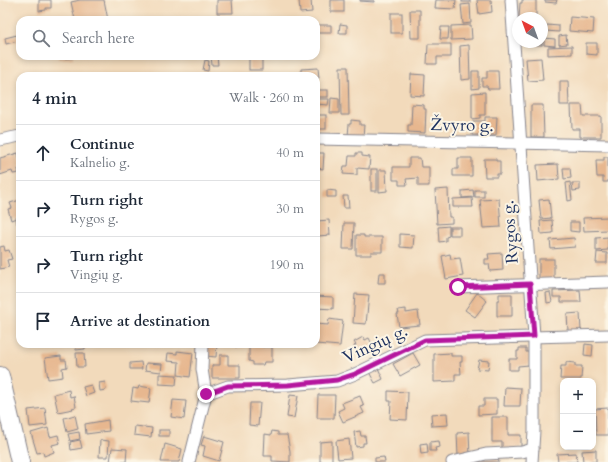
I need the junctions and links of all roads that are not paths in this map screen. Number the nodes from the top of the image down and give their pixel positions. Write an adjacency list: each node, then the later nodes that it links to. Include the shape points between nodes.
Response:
1 (511, 0): 5 (street, Rygos g.)
2 (16, 137): 4 (street)
3 (320, 139): 5 (street, Žvyro g.)
4 (0, 140)
5 (520, 143): 6 (street, Žvyro g.); 8 (street, Rygos g.)
6 (608, 145)
7 (608, 282): 8 (street)
8 (530, 284): 9 (street); 11 (street, Rygos g.)
9 (458, 287)
10 (608, 335): 11 (street, Vingių g.)
11 (534, 336): 14 (street, Vingių g., via 425,340 337,380 288,385 228,386); 15 (street, Rygos g.)
12 (203, 348): 14 (street, via 202,369)
13 (0, 376): 16 (highway)
14 (206, 394): 17 (street)
15 (533, 449): 18 (street, via 486,454); 19 (street, Rygos g.)
16 (20, 462)
17 (189, 462)
18 (452, 462)
19 (532, 462)

